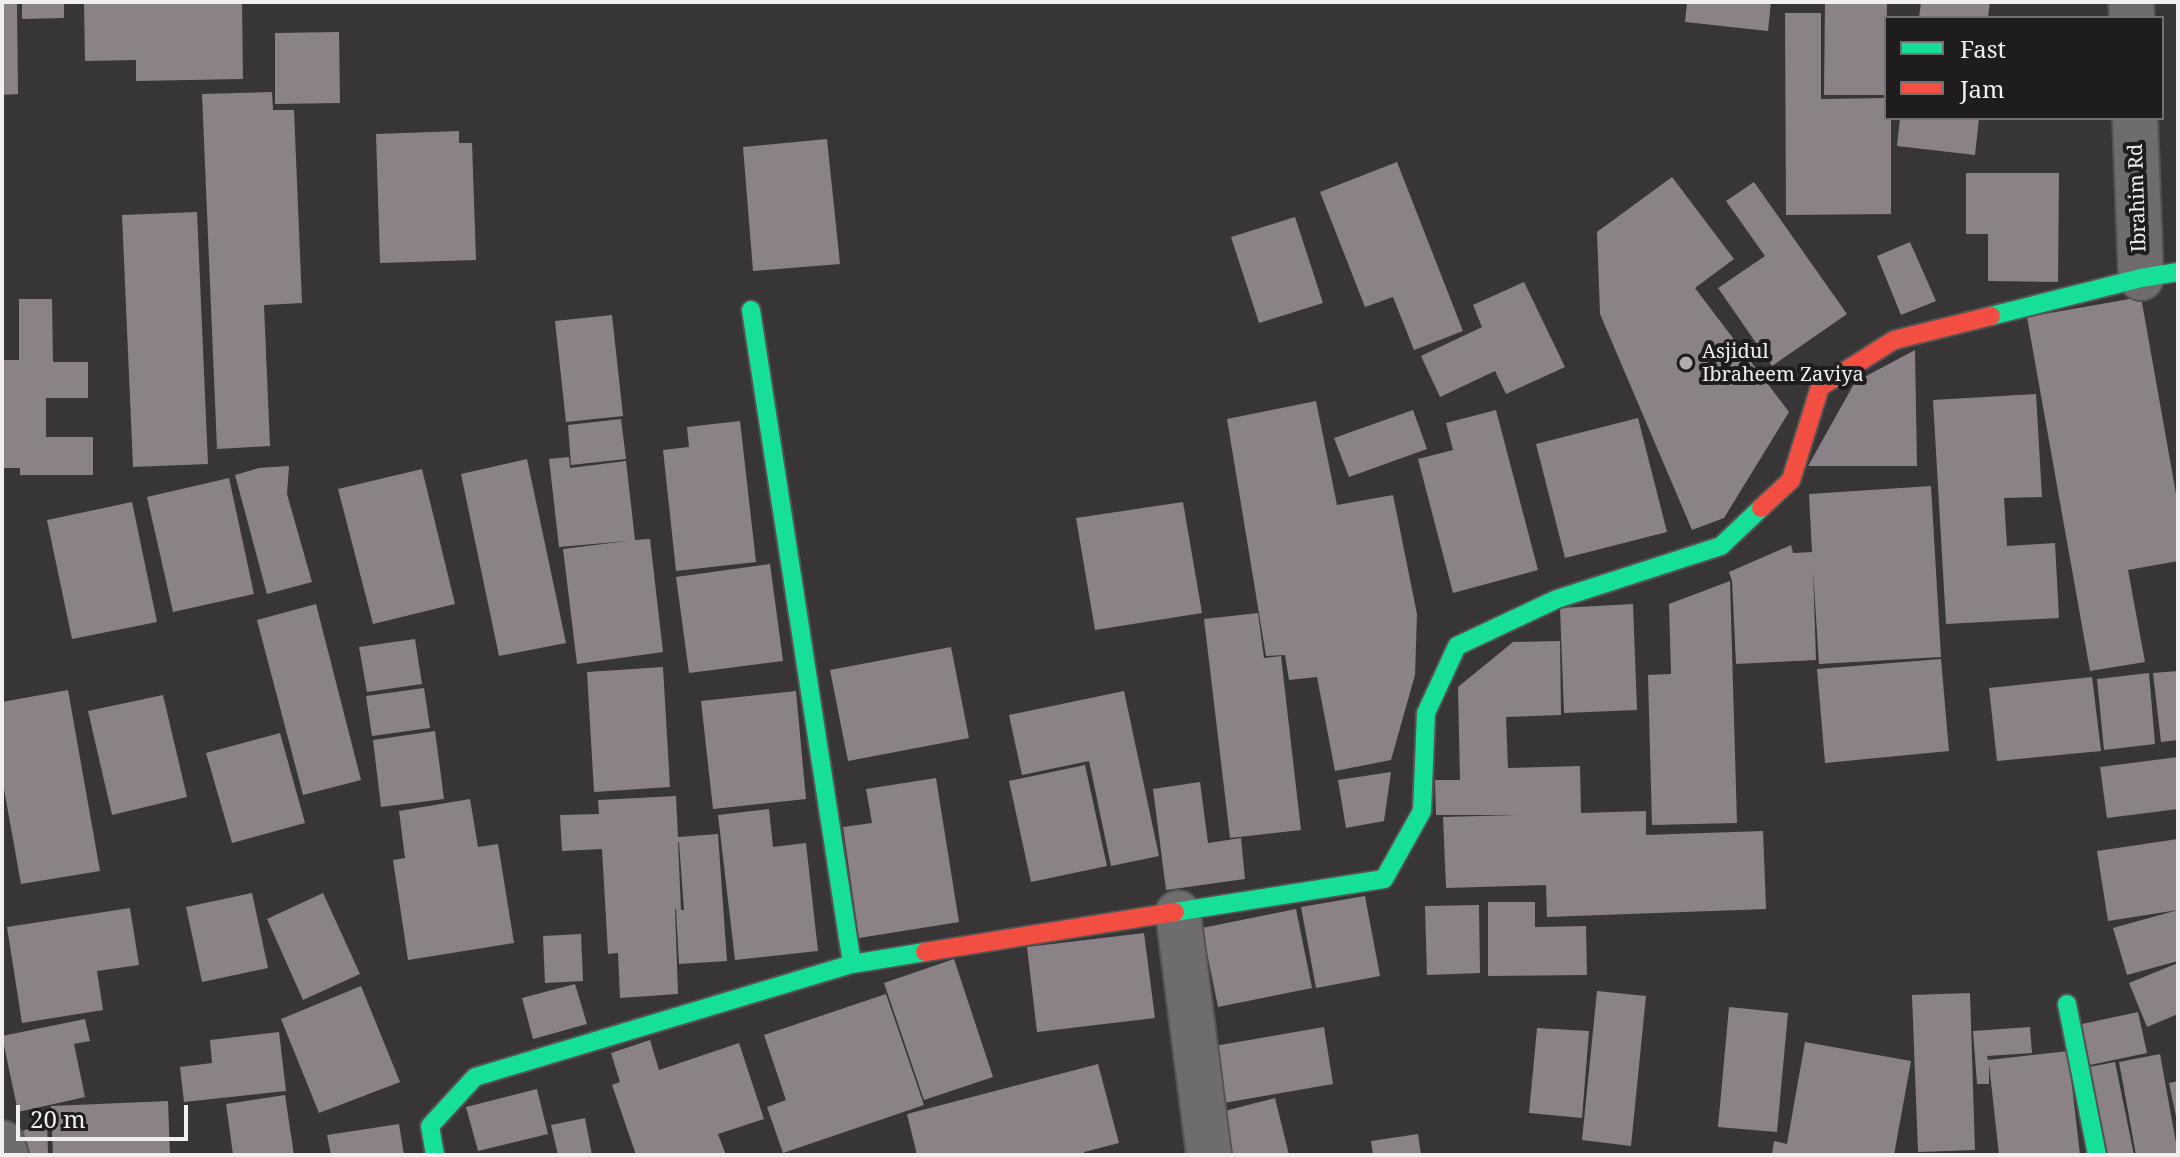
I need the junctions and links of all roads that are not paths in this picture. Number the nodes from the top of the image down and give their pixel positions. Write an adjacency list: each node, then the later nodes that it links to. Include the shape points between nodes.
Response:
1 (2135, 120): 2 (street, Ibrahim Rd)
2 (2160, 275): 4 (street, via 1894,340 1820,387 1791,480 1721,546 1557,599 1457,646 1426,713 1422,811 1384,879)
3 (751, 310): 5 (street)
4 (1178, 913): 5 (street); 10 (street)
5 (852, 964): 9 (street, via 475,1077 430,1126)
6 (2067, 1004): 11 (street)
7 (2, 1143): 8 (street)
8 (6, 1155)
9 (435, 1155)
10 (1209, 1155)
11 (2097, 1155)

